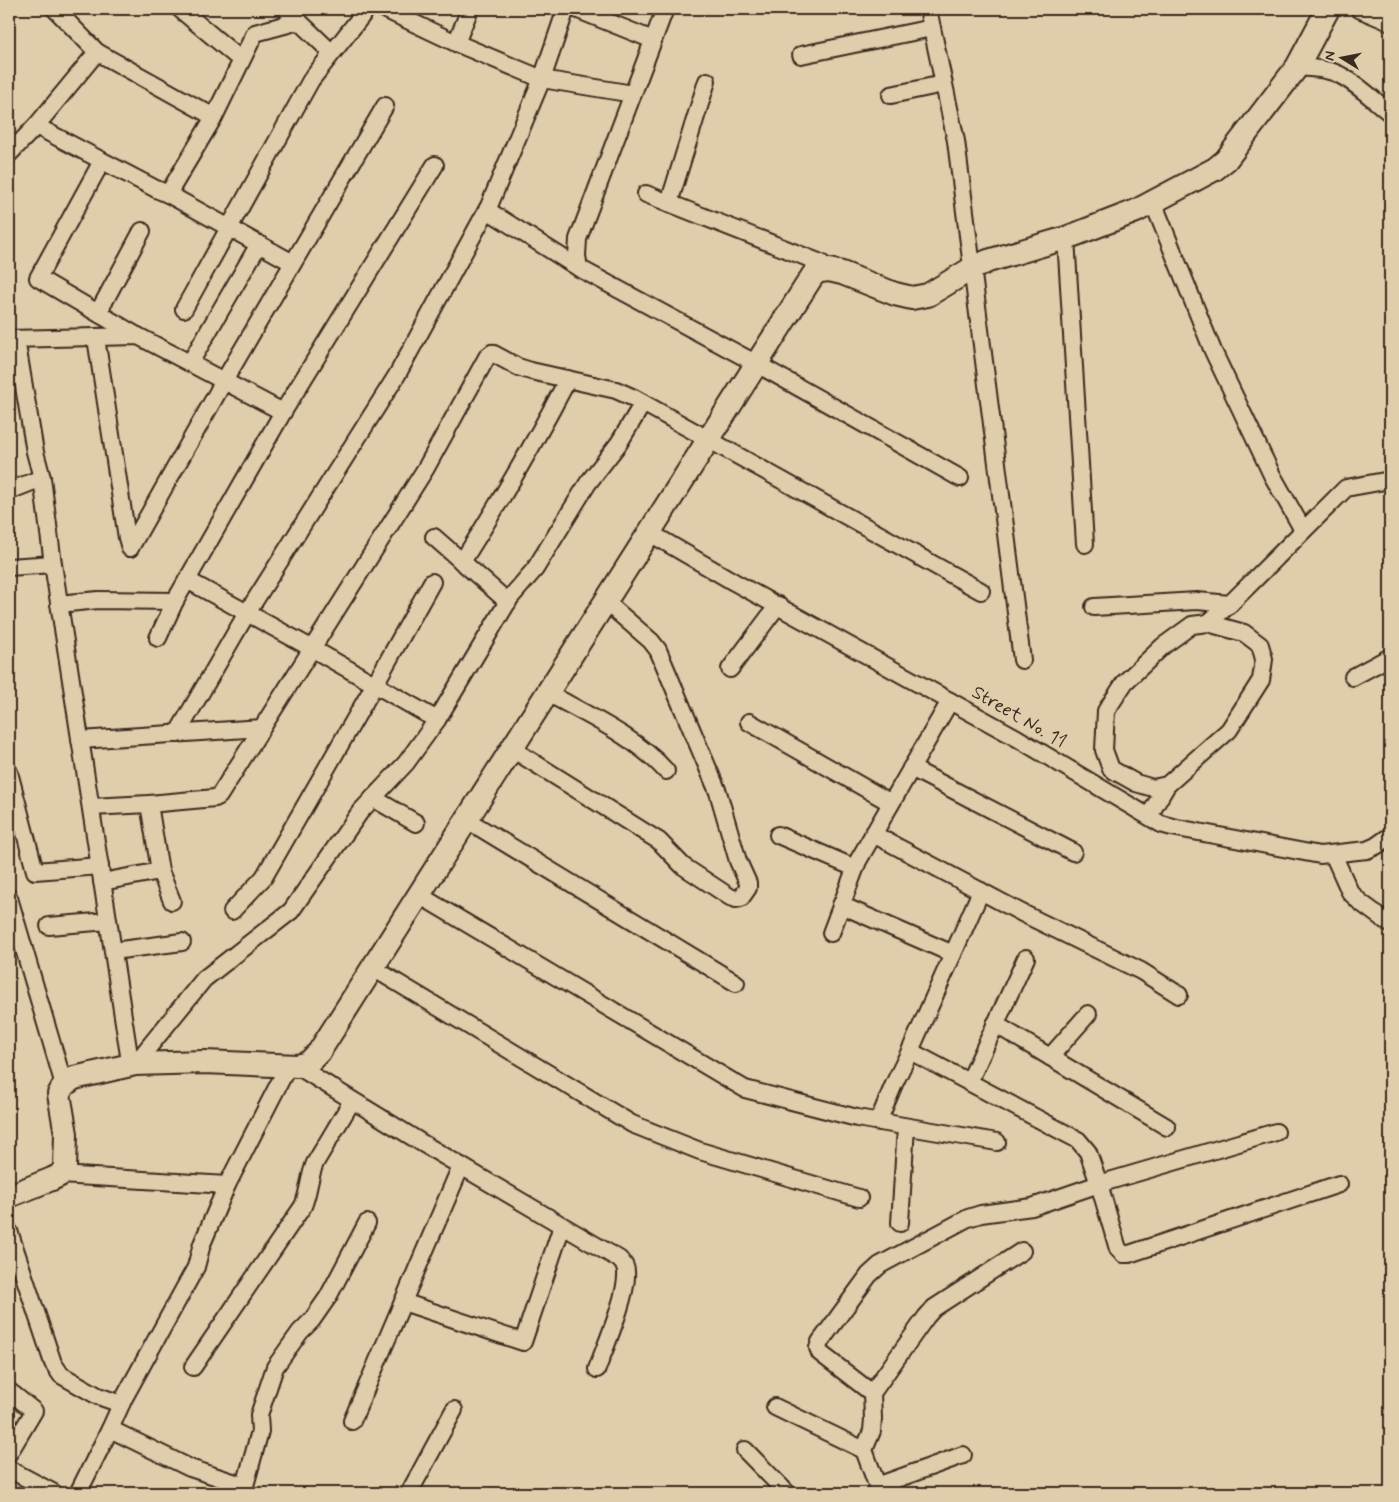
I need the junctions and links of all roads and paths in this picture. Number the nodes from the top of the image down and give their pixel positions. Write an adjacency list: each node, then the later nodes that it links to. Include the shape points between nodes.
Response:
1 (55, 9): 18 (street)
2 (180, 9): 21 (street)
3 (286, 9): 13 (street)
4 (367, 9): 19 (street)
5 (384, 9): 17 (street)
6 (470, 9): 17 (street)
7 (566, 9): 23 (street)
8 (576, 9): 16 (street)
9 (665, 9): 16 (street)
10 (928, 9): 15 (street)
11 (1328, 9): 22 (street)
12 (1359, 9): 14 (street)
13 (299, 21): 19 (street); 21 (street, via 255,33)
14 (1390, 22)
15 (932, 28): 20 (street); 25 (street)
16 (654, 40): 26 (street)
17 (456, 42): 23 (street)
18 (97, 52): 30 (street); 31 (street)
19 (332, 53): 40 (street, via 311,80)
20 (802, 56)
21 (242, 60): 30 (street)
22 (1298, 68): 29 (street, via 1335,72); 37 (street, via 1226,160)
23 (542, 79): 26 (street); 39 (street)
24 (707, 81): 38 (street)
25 (944, 84): 27 (street); 46 (street, via 956,142)
26 (633, 94): 45 (street, via 578,239)
27 (891, 95)
28 (385, 106): 44 (street)
29 (1390, 113)
30 (214, 117): 35 (street)
31 (36, 126): 32 (street); 33 (street)
32 (9, 154)
33 (102, 161): 35 (street); 49 (street, via 38,278)
34 (435, 164): 58 (street)
35 (168, 194): 40 (street)
36 (646, 194): 38 (street)
37 (1153, 202): 42 (street); 64 (street, via 1213,351 1272,475)
38 (669, 203): 47 (street, via 822,263)
39 (487, 210): 45 (street); 81 (street, via 398,375)
40 (228, 227): 43 (street); 48 (street)
41 (142, 231): 49 (street)
42 (1066, 238): 46 (street); 67 (street)
43 (259, 244): 44 (street); 53 (street)
44 (293, 263): 56 (street)
45 (579, 268): 54 (street)
46 (971, 268): 47 (street, via 928,295 912,298); 86 (street)
47 (829, 270): 54 (street, via 813,275)
48 (184, 309)
49 (98, 313): 50 (street)
50 (138, 336): 51 (street); 53 (street)
51 (96, 338): 52 (street); 56 (street, via 130,548)
52 (12, 339): 60 (street)
53 (190, 363): 56 (street)
54 (757, 364): 59 (street); 61 (street)
55 (568, 379): 57 (street, via 616,390); 68 (street, via 525,459); 84 (street, via 518,367 492,353 489,355 426,468)
56 (224, 381): 58 (street)
57 (643, 403): 59 (street); 75 (street, via 535,569)
58 (283, 412): 71 (street)
59 (709, 440): 65 (street); 73 (street)
60 (42, 478): 63 (street); 69 (street)
61 (960, 478)
62 (1390, 480): 64 (street, via 1346,488)
63 (9, 491)
64 (1303, 530): 78 (street)
65 (650, 533): 76 (street); 79 (street, Street No. 11)
66 (434, 537): 68 (street)
67 (1085, 544)
68 (462, 562): 75 (street)
69 (53, 564): 70 (street); 77 (street)
70 (9, 567)
71 (187, 580): 74 (street); 81 (street)
72 (432, 582): 89 (street)
73 (981, 591)
74 (176, 601): 77 (street, via 98,600); 83 (street)
75 (508, 602): 92 (street)
76 (606, 602): 90 (street); 97 (street, via 658,650 718,792 748,888 741,898 730,897 683,866 659,841)
77 (59, 604): 96 (street)
78 (1230, 604): 80 (street, via 1197,601); 82 (street)
79 (778, 606): 87 (street); 91 (street, Street No. 11)
80 (1094, 607)
81 (247, 613): 84 (street); 95 (street)
82 (1208, 623): 101 (street, via 1244,633 1260,645 1264,659 1262,680 1229,730); 101 (street, via 1192,625 1163,646 1124,682 1106,711 1104,750 1111,769 1152,788)
83 (158, 638)
84 (312, 649): 89 (street); 94 (street)
85 (1390, 657): 88 (street)
86 (1022, 660)
87 (730, 669)
88 (1353, 677)
89 (375, 684): 92 (street); 122 (street, via 264,877)
90 (548, 693): 97 (street); 99 (street, via 638,744)
91 (950, 701): 98 (street); 106 (street, Street No. 11)
92 (438, 720): 102 (street, via 406,763)
93 (749, 722): 103 (street)
94 (262, 728): 95 (street); 104 (street, via 219,796)
95 (177, 734): 96 (street)
96 (80, 740): 105 (street)
97 (512, 749): 107 (street)
98 (911, 768): 103 (street); 112 (street)
99 (666, 771)
100 (9, 772): 116 (street, via 35,871)
101 (1167, 785): 106 (street)
102 (373, 798): 108 (street); 138 (street, via 291,911 204,979)
103 (891, 803): 109 (street)
104 (149, 804): 105 (street); 115 (street)
105 (91, 807): 116 (street)
106 (1149, 816): 113 (street, Street No. 11, via 1172,828 1320,855)
107 (467, 820): 118 (street); 132 (street)
108 (416, 823)
109 (873, 834): 114 (street); 117 (street)
110 (778, 835): 114 (street)
111 (1390, 836): 113 (street, Street No. 11, via 1367,850)
112 (1073, 852)
113 (1333, 854): 124 (street, via 1350,892)
114 (855, 868): 121 (street)
115 (160, 871): 116 (street); 120 (street)
116 (101, 874): 123 (street)
117 (981, 891): 129 (street); 133 (street, via 1141,971)
118 (420, 895): 131 (street); 143 (street, via 745,1089)
119 (9, 898): 141 (street)
120 (172, 901)
121 (841, 905): 126 (street); 129 (street)
122 (232, 911)
123 (108, 921): 125 (street); 128 (street)
124 (1390, 924)
125 (49, 926)
126 (831, 933)
127 (182, 942): 128 (street)
128 (113, 951): 138 (street, via 129,1054)
129 (953, 954): 136 (street)
130 (1026, 958): 135 (street)
131 (373, 968): 139 (street, via 319,1052 308,1062); 154 (street, via 632,1124 700,1150)
132 (736, 983)
133 (1179, 995)
134 (1088, 1014): 137 (street)
135 (995, 1024): 137 (street); 140 (street)
136 (910, 1051): 140 (street); 143 (street)
137 (1050, 1057): 145 (street)
138 (135, 1064): 139 (street, via 205,1062); 141 (street, via 74,1078)
139 (292, 1066): 142 (street); 150 (street)
140 (969, 1082): 151 (street, via 1078,1140 1088,1152)
141 (64, 1085): 149 (street, via 60,1094 66,1134 65,1168)
142 (352, 1101): 148 (street); 161 (street, via 315,1163 303,1206)
143 (878, 1122): 144 (street)
144 (906, 1127): 147 (street); 156 (street)
145 (1167, 1127)
146 (1276, 1132): 151 (street)
147 (997, 1142)
148 (461, 1166): 157 (street); 160 (street)
149 (60, 1175): 150 (street); 153 (street)
150 (227, 1184): 165 (street, via 196,1267)
151 (1099, 1184): 152 (street, via 1118,1249 1123,1254); 164 (street, via 1032,1207 968,1218 880,1265 869,1275 818,1348 820,1353)
152 (1339, 1184)
153 (9, 1196)
154 (859, 1198)
155 (367, 1223): 176 (street, via 328,1297 275,1367 259,1415 260,1431)
156 (900, 1223)
157 (562, 1226): 160 (street, via 523,1342); 162 (street, via 619,1259 626,1271 620,1305)
158 (9, 1231): 165 (street, via 53,1363 61,1375 98,1396)
159 (1022, 1251): 164 (street, via 934,1308)
160 (403, 1302): 168 (street)
161 (193, 1367)
162 (597, 1369)
163 (9, 1392): 172 (street, via 34,1411)
164 (872, 1394): 171 (street, via 872,1431)
165 (122, 1404): 169 (street)
166 (774, 1407): 171 (street)
167 (454, 1410): 179 (street)
168 (352, 1421)
169 (110, 1429): 176 (street); 178 (street)
170 (745, 1450): 180 (street)
171 (864, 1450): 175 (street)
172 (9, 1453)
173 (963, 1455): 175 (street)
174 (9, 1469): 177 (street)
175 (878, 1489)
176 (244, 1490)
177 (54, 1493)
178 (78, 1493)
179 (409, 1493)
180 (787, 1493)

